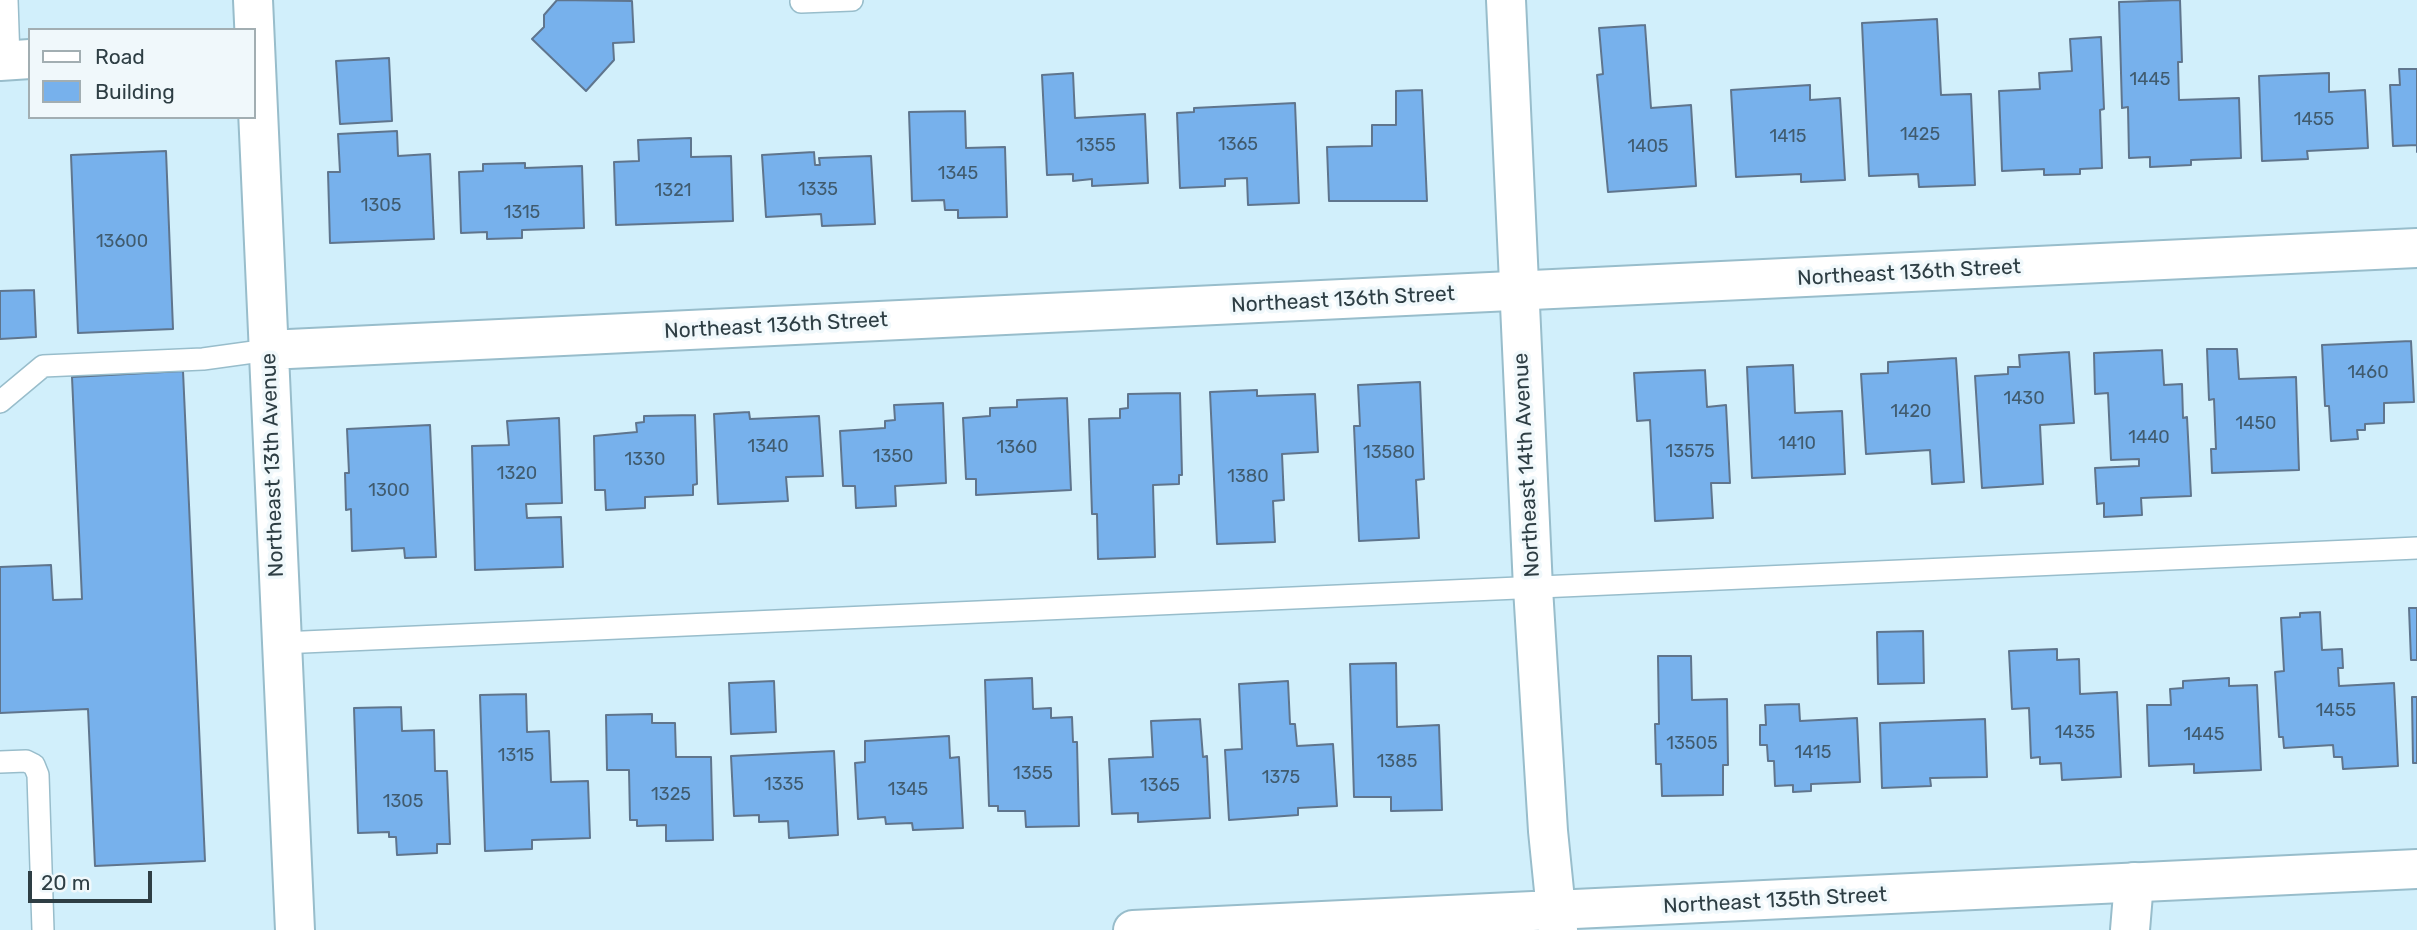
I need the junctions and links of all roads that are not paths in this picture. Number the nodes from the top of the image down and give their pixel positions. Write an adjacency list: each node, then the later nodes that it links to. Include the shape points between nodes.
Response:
1 (7, 0): 7 (lane)
2 (253, 0): 6 (street, Northeast 13th Avenue)
3 (852, 0): 5 (lane)
4 (1506, 0): 10 (street, Northeast 14th Avenue)
5 (801, 2)
6 (254, 28)
7 (13, 60)
8 (256, 74): 11 (street, Northeast 13th Avenue)
9 (2417, 248): 10 (street, Northeast 136th Street)
10 (1519, 292): 11 (street, Northeast 136th Street); 14 (street, Northeast 14th Avenue)
11 (268, 350): 12 (lane, via 203,359 43,366); 15 (street, Northeast 13th Avenue)
12 (0, 402)
13 (2417, 548): 14 (lane)
14 (1533, 588): 15 (lane); 19 (street, Northeast 14th Avenue)
15 (281, 643): 21 (street, Northeast 13th Avenue)
16 (0, 762): 20 (lane, via 26,761 38,775)
17 (2417, 869): 18 (street, Northeast 135th Street)
18 (2134, 883): 19 (street, Northeast 135th Street); 23 (street)
19 (1557, 920): 22 (street, Northeast 135th Street)
20 (43, 930)
21 (295, 930)
22 (1133, 930)
23 (2130, 930)

